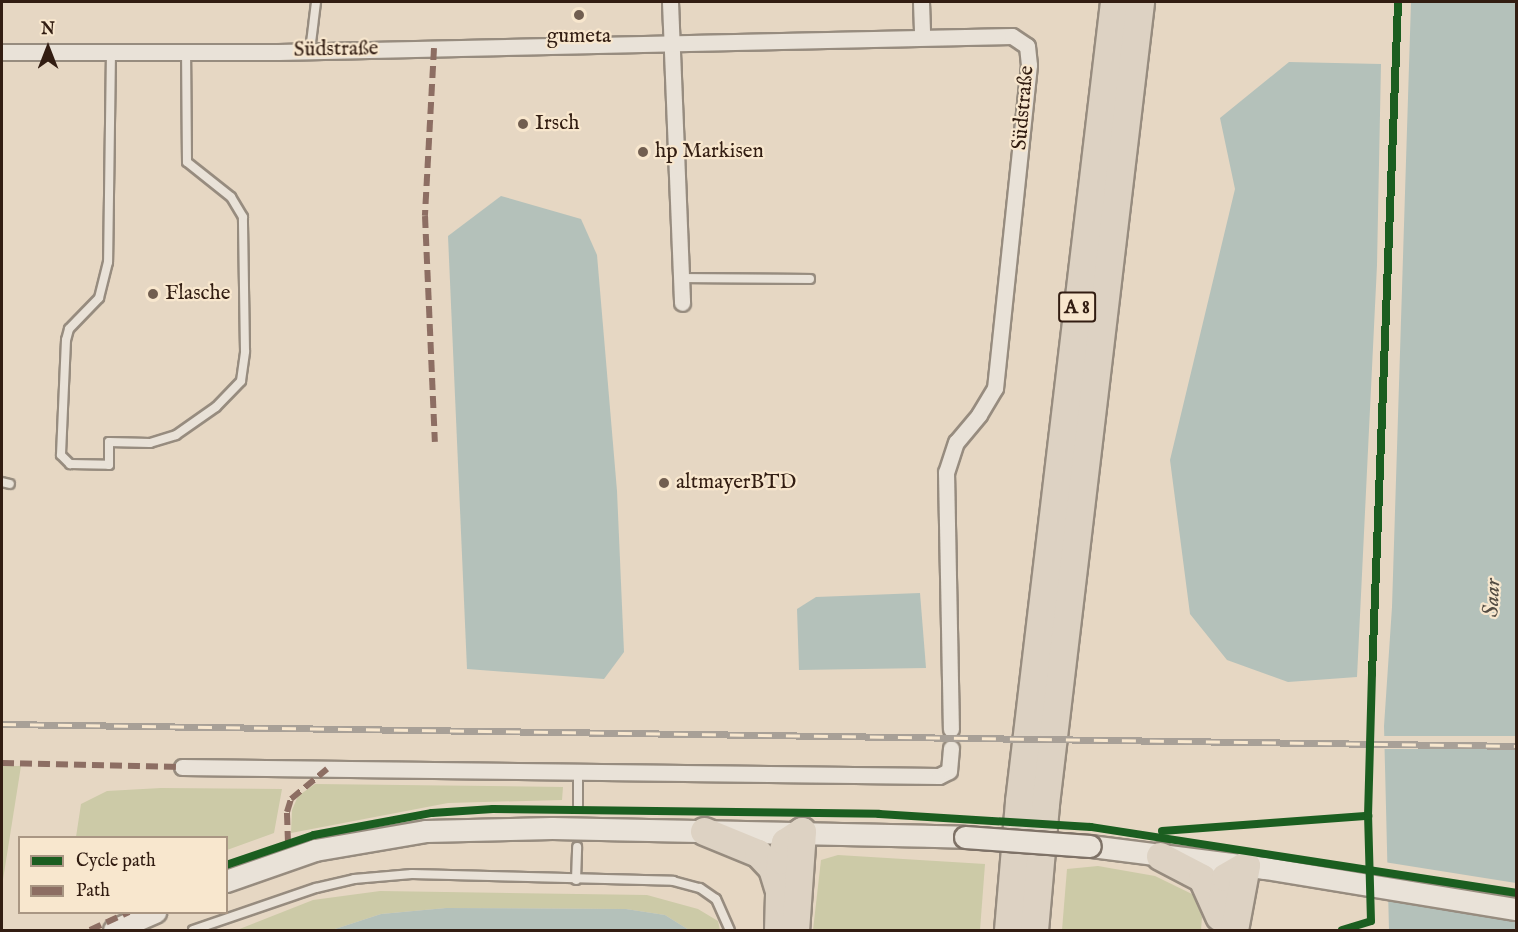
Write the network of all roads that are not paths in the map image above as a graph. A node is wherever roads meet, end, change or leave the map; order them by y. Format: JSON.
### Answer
{"nodes":[{"id":1,"x":316,"y":2,"type":"edge"},
{"id":2,"x":670,"y":2,"type":"edge"},
{"id":3,"x":921,"y":2,"type":"edge"},
{"id":4,"x":1114,"y":2,"type":"edge"},
{"id":5,"x":1140,"y":2,"type":"edge"},
{"id":6,"x":922,"y":36,"type":"junction"},
{"id":7,"x":671,"y":42,"type":"junction"},
{"id":8,"x":309,"y":51,"type":"junction"},
{"id":9,"x":2,"y":52,"type":"edge"},
{"id":10,"x":111,"y":52,"type":"junction"},
{"id":11,"x":186,"y":52,"type":"junction"},
{"id":12,"x":681,"y":278,"type":"junction"},
{"id":13,"x":810,"y":279,"type":"dead end"},
{"id":14,"x":682,"y":303,"type":"dead end"},
{"id":15,"x":951,"y":729,"type":"dead end"},
{"id":16,"x":951,"y":748,"type":"dead end"},
{"id":17,"x":182,"y":768,"type":"dead end"},
{"id":18,"x":578,"y":774,"type":"junction"},
{"id":19,"x":578,"y":805,"type":"dead end"},
{"id":20,"x":704,"y":831,"type":"junction"},
{"id":21,"x":802,"y":831,"type":"junction"},
{"id":22,"x":577,"y":847,"type":"dead end"},
{"id":23,"x":1160,"y":856,"type":"junction"},
{"id":24,"x":1246,"y":865,"type":"junction"},
{"id":25,"x":228,"y":880,"type":"edge"},
{"id":26,"x":576,"y":880,"type":"junction"},
{"id":27,"x":779,"y":892,"type":"junction"},
{"id":28,"x":1516,"y":909,"type":"edge"},
{"id":29,"x":150,"y":914,"type":"edge"},
{"id":30,"x":1224,"y":926,"type":"edge"},
{"id":31,"x":114,"y":930,"type":"edge"},
{"id":32,"x":193,"y":930,"type":"edge"},
{"id":33,"x":730,"y":930,"type":"edge"},
{"id":34,"x":778,"y":930,"type":"edge"},
{"id":35,"x":795,"y":930,"type":"edge"},
{"id":36,"x":1008,"y":930,"type":"edge"},
{"id":37,"x":1034,"y":930,"type":"edge"}],
"edges":[{"from":1,"to":8,"type":"lane"},
{"from":2,"to":7,"type":"street"},
{"from":3,"to":6,"type":"street"},
{"from":4,"to":36,"type":"highway","number":"A 8"},
{"from":5,"to":37,"type":"highway","number":"A 8"},
{"from":6,"to":7,"type":"street","name":"Südstraße"},
{"from":6,"to":15,"type":"street","name":"Südstraße"},
{"from":7,"to":8,"type":"street","name":"Südstraße"},
{"from":7,"to":12,"type":"street"},
{"from":8,"to":11,"type":"street","name":"Südstraße"},
{"from":9,"to":10,"type":"street","name":"Südstraße"},
{"from":10,"to":11,"type":"street","name":"Südstraße"},
{"from":10,"to":11,"type":"lane"},
{"from":12,"to":13,"type":"lane"},
{"from":12,"to":14,"type":"street"},
{"from":16,"to":18,"type":"street"},
{"from":17,"to":18,"type":"street"},
{"from":18,"to":19,"type":"lane"},
{"from":20,"to":21,"type":"main road"},
{"from":20,"to":25,"type":"main road"},
{"from":20,"to":27,"type":"highway"},
{"from":21,"to":23,"type":"main road","bridge":true},
{"from":21,"to":27,"type":"highway"},
{"from":21,"to":35,"type":"highway"},
{"from":22,"to":26,"type":"lane"},
{"from":23,"to":24,"type":"main road"},
{"from":23,"to":30,"type":"highway"},
{"from":24,"to":28,"type":"main road"},
{"from":24,"to":30,"type":"highway"},
{"from":26,"to":32,"type":"lane"},
{"from":26,"to":33,"type":"lane"},
{"from":27,"to":34,"type":"highway"},
{"from":29,"to":31,"type":"main road"}]}
